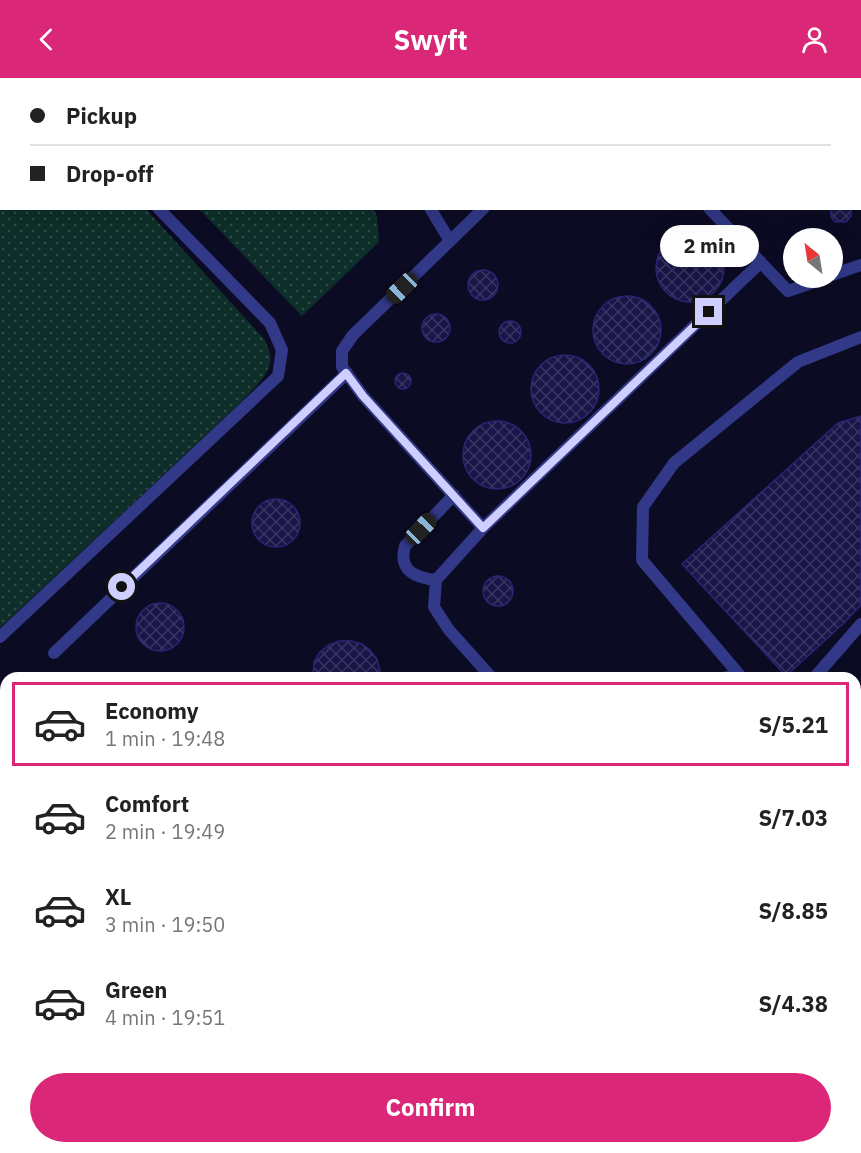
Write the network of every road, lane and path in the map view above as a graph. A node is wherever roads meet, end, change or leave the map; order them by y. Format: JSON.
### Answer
{"nodes":[{"id":1,"x":160,"y":210,"type":"edge"},
{"id":2,"x":431,"y":210,"type":"edge"},
{"id":3,"x":482,"y":210,"type":"edge"},
{"id":4,"x":712,"y":210,"type":"edge"},
{"id":5,"x":450,"y":241,"type":"junction"},
{"id":6,"x":760,"y":262,"type":"junction"},
{"id":7,"x":861,"y":265,"type":"edge"},
{"id":8,"x":843,"y":271,"type":"edge"},
{"id":9,"x":783,"y":286,"type":"edge"},
{"id":10,"x":861,"y":337,"type":"edge"},
{"id":11,"x":346,"y":373,"type":"junction"},
{"id":12,"x":454,"y":495,"type":"junction"},
{"id":13,"x":483,"y":528,"type":"junction"},
{"id":14,"x":436,"y":580,"type":"junction"},
{"id":15,"x":861,"y":624,"type":"edge"},
{"id":16,"x":0,"y":637,"type":"edge"},
{"id":17,"x":54,"y":653,"type":"dead end"},
{"id":18,"x":487,"y":672,"type":"edge"},
{"id":19,"x":738,"y":672,"type":"edge"},
{"id":20,"x":819,"y":672,"type":"edge"}],
"edges":[{"from":1,"to":16,"type":"street"},
{"from":2,"to":5,"type":"street"},
{"from":3,"to":5,"type":"street"},
{"from":4,"to":6,"type":"street"},
{"from":5,"to":11,"type":"street"},
{"from":6,"to":9,"type":"street"},
{"from":6,"to":13,"type":"street"},
{"from":7,"to":8,"type":"street"},
{"from":10,"to":19,"type":"street"},
{"from":11,"to":12,"type":"street"},
{"from":11,"to":17,"type":"street"},
{"from":12,"to":13,"type":"street"},
{"from":12,"to":14,"type":"street"},
{"from":13,"to":14,"type":"street"},
{"from":14,"to":18,"type":"street"},
{"from":15,"to":20,"type":"street"}]}
